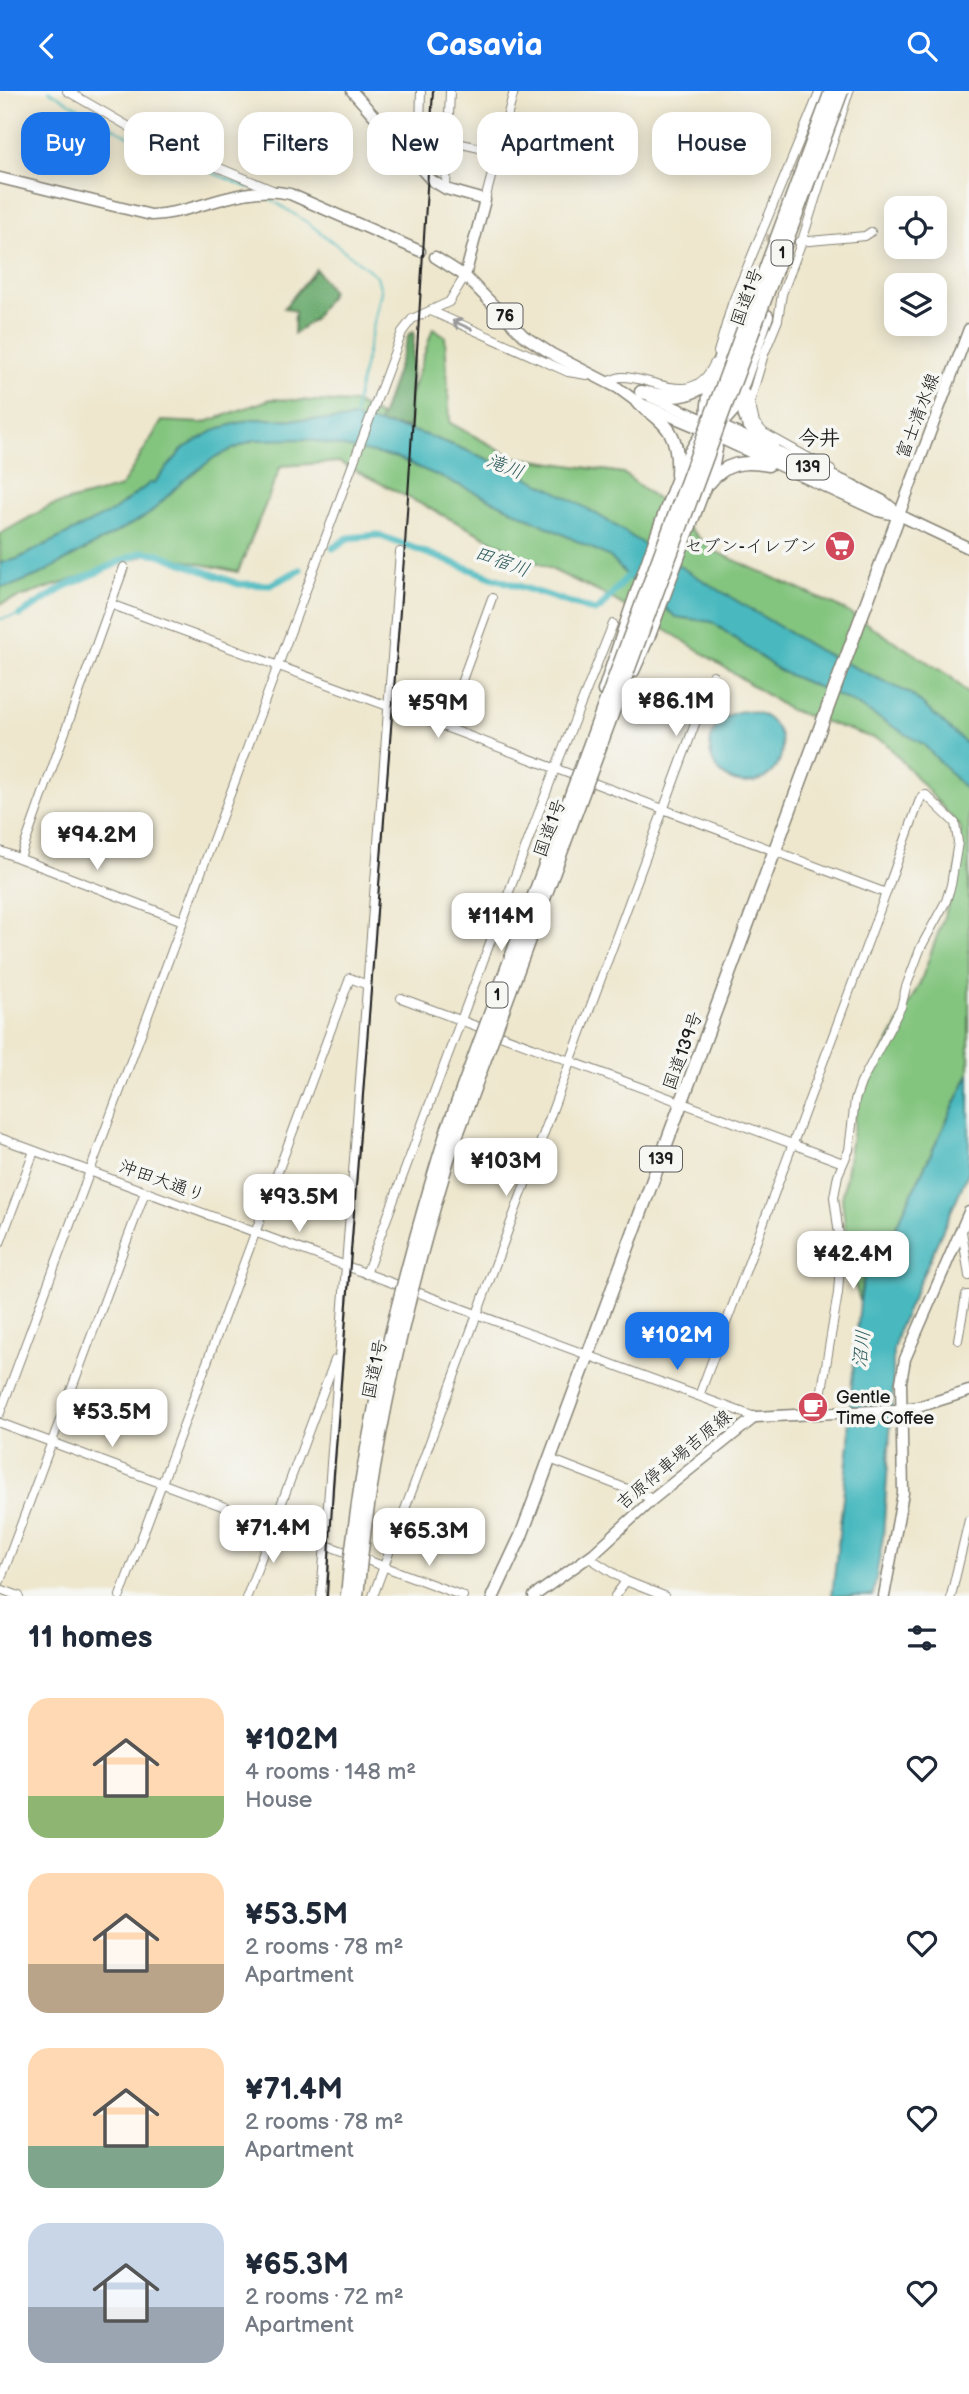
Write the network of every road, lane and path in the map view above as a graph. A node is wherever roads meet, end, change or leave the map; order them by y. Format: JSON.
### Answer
{"nodes":[{"id":1,"x":67,"y":91,"type":"edge"},
{"id":2,"x":352,"y":91,"type":"edge"},
{"id":3,"x":421,"y":91,"type":"edge"},
{"id":4,"x":450,"y":91,"type":"edge"},
{"id":5,"x":514,"y":91,"type":"edge"},
{"id":6,"x":820,"y":91,"type":"edge"},
{"id":7,"x":830,"y":91,"type":"edge"},
{"id":8,"x":843,"y":91,"type":"edge"},
{"id":9,"x":849,"y":91,"type":"edge"},
{"id":10,"x":371,"y":112,"type":"edge"},
{"id":11,"x":420,"y":112,"type":"edge"},
{"id":12,"x":449,"y":112,"type":"edge"},
{"id":13,"x":508,"y":112,"type":"edge"},
{"id":14,"x":427,"y":175,"type":"edge"},
{"id":15,"x":447,"y":175,"type":"edge"},
{"id":16,"x":492,"y":175,"type":"edge"},
{"id":17,"x":0,"y":178,"type":"edge"},
{"id":18,"x":446,"y":189,"type":"junction"},
{"id":19,"x":276,"y":191,"type":"junction"},
{"id":20,"x":485,"y":200,"type":"junction"},
{"id":21,"x":871,"y":232,"type":"dead end"},
{"id":22,"x":801,"y":241,"type":"junction"},
{"id":23,"x":420,"y":251,"type":"dead end"},
{"id":24,"x":435,"y":257,"type":"dead end"},
{"id":25,"x":465,"y":276,"type":"junction"},
{"id":26,"x":431,"y":311,"type":"junction"},
{"id":27,"x":969,"y":329,"type":"edge"},
{"id":28,"x":524,"y":335,"type":"junction"},
{"id":29,"x":513,"y":348,"type":"junction"},
{"id":30,"x":593,"y":375,"type":"junction"},
{"id":31,"x":715,"y":377,"type":"junction"},
{"id":32,"x":745,"y":380,"type":"junction"},
{"id":33,"x":606,"y":382,"type":"junction"},
{"id":34,"x":639,"y":397,"type":"junction"},
{"id":35,"x":712,"y":429,"type":"junction"},
{"id":36,"x":794,"y":467,"type":"junction"},
{"id":37,"x":677,"y":483,"type":"junction"},
{"id":38,"x":852,"y":487,"type":"junction"},
{"id":39,"x":703,"y":492,"type":"junction"},
{"id":40,"x":899,"y":515,"type":"junction"},
{"id":41,"x":969,"y":548,"type":"edge"},
{"id":42,"x":400,"y":552,"type":"dead end"},
{"id":43,"x":124,"y":567,"type":"dead end"},
{"id":44,"x":492,"y":598,"type":"dead end"},
{"id":45,"x":110,"y":604,"type":"junction"},
{"id":46,"x":613,"y":624,"type":"dead end"},
{"id":47,"x":276,"y":666,"type":"junction"},
{"id":48,"x":713,"y":675,"type":"dead end"},
{"id":49,"x":388,"y":706,"type":"junction"},
{"id":50,"x":445,"y":727,"type":"junction"},
{"id":51,"x":555,"y":769,"type":"junction"},
{"id":52,"x":584,"y":769,"type":"junction"},
{"id":53,"x":665,"y":810,"type":"junction"},
{"id":54,"x":0,"y":851,"type":"edge"},
{"id":55,"x":775,"y":852,"type":"junction"},
{"id":56,"x":20,"y":858,"type":"junction"},
{"id":57,"x":886,"y":893,"type":"junction"},
{"id":58,"x":183,"y":921,"type":"junction"},
{"id":59,"x":367,"y":985,"type":"junction"},
{"id":60,"x":401,"y":997,"type":"dead end"},
{"id":61,"x":461,"y":1020,"type":"junction"},
{"id":62,"x":572,"y":1062,"type":"junction"},
{"id":63,"x":683,"y":1103,"type":"junction"},
{"id":64,"x":0,"y":1138,"type":"edge"},
{"id":65,"x":792,"y":1145,"type":"junction"},
{"id":66,"x":34,"y":1151,"type":"junction"},
{"id":67,"x":843,"y":1163,"type":"junction"},
{"id":68,"x":90,"y":1171,"type":"junction"},
{"id":69,"x":145,"y":1192,"type":"junction"},
{"id":70,"x":969,"y":1212,"type":"edge"},
{"id":71,"x":962,"y":1229,"type":"junction"},
{"id":72,"x":256,"y":1233,"type":"junction"},
{"id":73,"x":0,"y":1243,"type":"edge"},
{"id":74,"x":345,"y":1266,"type":"junction"},
{"id":75,"x":366,"y":1274,"type":"junction"},
{"id":76,"x":969,"y":1276,"type":"edge"},
{"id":77,"x":969,"y":1295,"type":"edge"},
{"id":78,"x":478,"y":1315,"type":"junction"},
{"id":79,"x":958,"y":1340,"type":"dead end"},
{"id":80,"x":339,"y":1350,"type":"junction"},
{"id":81,"x":589,"y":1355,"type":"junction"},
{"id":82,"x":969,"y":1391,"type":"edge"},
{"id":83,"x":699,"y":1396,"type":"junction"},
{"id":84,"x":898,"y":1410,"type":"junction"},
{"id":85,"x":0,"y":1413,"type":"edge"},
{"id":86,"x":822,"y":1415,"type":"junction"},
{"id":87,"x":755,"y":1417,"type":"junction"},
{"id":88,"x":0,"y":1423,"type":"edge"},
{"id":89,"x":52,"y":1441,"type":"junction"},
{"id":90,"x":550,"y":1459,"type":"junction"},
{"id":91,"x":162,"y":1483,"type":"junction"},
{"id":92,"x":653,"y":1499,"type":"junction"},
{"id":93,"x":969,"y":1520,"type":"edge"},
{"id":94,"x":273,"y":1525,"type":"junction"},
{"id":95,"x":324,"y":1544,"type":"junction"},
{"id":96,"x":966,"y":1544,"type":"edge"},
{"id":97,"x":588,"y":1557,"type":"junction"},
{"id":98,"x":385,"y":1566,"type":"junction"},
{"id":99,"x":0,"y":1581,"type":"edge"},
{"id":100,"x":626,"y":1581,"type":"junction"},
{"id":101,"x":0,"y":1589,"type":"edge"},
{"id":102,"x":19,"y":1596,"type":"edge"},
{"id":103,"x":120,"y":1596,"type":"edge"},
{"id":104,"x":247,"y":1596,"type":"edge"},
{"id":105,"x":321,"y":1596,"type":"edge"},
{"id":106,"x":347,"y":1596,"type":"edge"},
{"id":107,"x":356,"y":1596,"type":"edge"},
{"id":108,"x":373,"y":1596,"type":"edge"},
{"id":109,"x":463,"y":1596,"type":"edge"},
{"id":110,"x":493,"y":1596,"type":"edge"},
{"id":111,"x":534,"y":1596,"type":"edge"},
{"id":112,"x":615,"y":1596,"type":"edge"},
{"id":113,"x":664,"y":1596,"type":"edge"},
{"id":114,"x":884,"y":1596,"type":"edge"},
{"id":115,"x":951,"y":1596,"type":"edge"}],
"edges":[{"from":1,"to":19,"type":"street"},
{"from":2,"to":10,"type":"main road"},
{"from":3,"to":11,"type":"street"},
{"from":4,"to":12,"type":"street"},
{"from":5,"to":13,"type":"street"},
{"from":6,"to":33,"type":"street"},
{"from":7,"to":31,"type":"highway","number":"1","bridge":true},
{"from":7,"to":52,"type":"highway","name":"国道1号","number":"1","bridge":true},
{"from":8,"to":32,"type":"highway","number":"1","bridge":true},
{"from":8,"to":52,"type":"highway","name":"国道1号","number":"1","bridge":true},
{"from":9,"to":22,"type":"street"},
{"from":14,"to":18,"type":"main road"},
{"from":15,"to":18,"type":"street"},
{"from":16,"to":20,"type":"street"},
{"from":17,"to":19,"type":"main road"},
{"from":18,"to":20,"type":"main road"},
{"from":19,"to":23,"type":"main road"},
{"from":20,"to":25,"type":"main road"},
{"from":21,"to":22,"type":"street"},
{"from":22,"to":38,"type":"street"},
{"from":24,"to":25,"type":"main road"},
{"from":25,"to":26,"type":"street"},
{"from":25,"to":28,"type":"main road","number":"76"},
{"from":29,"to":26,"type":"street","one_way":true},
{"from":26,"to":47,"type":"street"},
{"from":27,"to":40,"type":"main road","name":"富士清水線"},
{"from":28,"to":29,"type":"street"},
{"from":28,"to":30,"type":"main road","number":"76"},
{"from":29,"to":30,"type":"street"},
{"from":30,"to":33,"type":"main road","number":"76"},
{"from":31,"to":34,"type":"highway"},
{"from":31,"to":35,"type":"highway","number":"1"},
{"from":32,"to":35,"type":"highway","number":"1"},
{"from":32,"to":36,"type":"highway","number":"1"},
{"from":33,"to":34,"type":"main road","number":"76"},
{"from":34,"to":35,"type":"main road","number":"76"},
{"from":34,"to":37,"type":"highway","number":"1"},
{"from":35,"to":36,"type":"highway","number":"139"},
{"from":35,"to":37,"type":"highway","number":"1"},
{"from":35,"to":39,"type":"highway","number":"1"},
{"from":36,"to":38,"type":"highway","number":"139"},
{"from":36,"to":39,"type":"highway","number":"1"},
{"from":36,"to":40,"type":"highway","number":"139"},
{"from":37,"to":52,"type":"highway","number":"1","bridge":true},
{"from":38,"to":40,"type":"highway","number":"139"},
{"from":39,"to":52,"type":"highway","number":"1","bridge":true},
{"from":40,"to":41,"type":"main road"},
{"from":40,"to":55,"type":"highway","name":"国道139号","number":"139"},
{"from":42,"to":49,"type":"street"},
{"from":43,"to":45,"type":"street"},
{"from":44,"to":50,"type":"street"},
{"from":45,"to":47,"type":"street"},
{"from":45,"to":56,"type":"street"},
{"from":46,"to":51,"type":"street"},
{"from":47,"to":49,"type":"street"},
{"from":47,"to":58,"type":"street"},
{"from":48,"to":53,"type":"street"},
{"from":49,"to":50,"type":"street"},
{"from":49,"to":59,"type":"street"},
{"from":50,"to":51,"type":"street"},
{"from":51,"to":53,"type":"street"},
{"from":51,"to":61,"type":"street"},
{"from":52,"to":106,"type":"highway","name":"国道1号","number":"1","bridge":true},
{"from":52,"to":107,"type":"highway","name":"国道1号","number":"1","bridge":true},
{"from":53,"to":55,"type":"street"},
{"from":53,"to":62,"type":"street"},
{"from":54,"to":56,"type":"street"},
{"from":55,"to":57,"type":"street"},
{"from":55,"to":63,"type":"highway","name":"国道139号","number":"139"},
{"from":56,"to":58,"type":"street"},
{"from":57,"to":65,"type":"street"},
{"from":57,"to":67,"type":"street"},
{"from":58,"to":68,"type":"street"},
{"from":59,"to":72,"type":"street"},
{"from":59,"to":74,"type":"street"},
{"from":60,"to":61,"type":"street"},
{"from":61,"to":62,"type":"street"},
{"from":61,"to":75,"type":"street"},
{"from":62,"to":63,"type":"street"},
{"from":62,"to":78,"type":"street"},
{"from":63,"to":65,"type":"street"},
{"from":63,"to":81,"type":"highway","name":"国道139号","number":"139"},
{"from":64,"to":66,"type":"street","name":"沖田大通り"},
{"from":65,"to":67,"type":"street"},
{"from":65,"to":83,"type":"street"},
{"from":66,"to":68,"type":"street","name":"沖田大通り"},
{"from":66,"to":73,"type":"street"},
{"from":67,"to":86,"type":"street"},
{"from":68,"to":69,"type":"street","name":"沖田大通り"},
{"from":68,"to":85,"type":"street"},
{"from":69,"to":72,"type":"street","name":"沖田大通り"},
{"from":69,"to":89,"type":"street"},
{"from":70,"to":71,"type":"main road"},
{"from":71,"to":76,"type":"street"},
{"from":71,"to":84,"type":"main road"},
{"from":72,"to":74,"type":"street","name":"沖田大通り"},
{"from":72,"to":91,"type":"street"},
{"from":74,"to":75,"type":"street","name":"沖田大通り"},
{"from":74,"to":80,"type":"street"},
{"from":75,"to":78,"type":"street","name":"沖田大通り"},
{"from":77,"to":79,"type":"street"},
{"from":78,"to":81,"type":"street","name":"沖田大通り"},
{"from":78,"to":98,"type":"street"},
{"from":80,"to":94,"type":"street"},
{"from":80,"to":95,"type":"street"},
{"from":81,"to":83,"type":"street","name":"沖田大通り"},
{"from":81,"to":90,"type":"highway","name":"国道139号","number":"139"},
{"from":82,"to":84,"type":"main road","name":"吉原停車場吉原線"},
{"from":83,"to":87,"type":"street","name":"沖田大通り"},
{"from":84,"to":86,"type":"main road","name":"吉原停車場吉原線"},
{"from":84,"to":114,"type":"main road"},
{"from":86,"to":87,"type":"main road","name":"吉原停車場吉原線"},
{"from":87,"to":92,"type":"main road","name":"吉原停車場吉原線"},
{"from":88,"to":89,"type":"street"},
{"from":89,"to":91,"type":"street"},
{"from":89,"to":99,"type":"street"},
{"from":90,"to":92,"type":"street"},
{"from":90,"to":110,"type":"highway","name":"国道139号","number":"139"},
{"from":91,"to":94,"type":"street"},
{"from":91,"to":103,"type":"street"},
{"from":92,"to":97,"type":"main road","name":"吉原停車場吉原線"},
{"from":93,"to":96,"type":"street"},
{"from":94,"to":95,"type":"street"},
{"from":94,"to":104,"type":"street"},
{"from":95,"to":98,"type":"street"},
{"from":95,"to":105,"type":"street"},
{"from":96,"to":115,"type":"street"},
{"from":97,"to":100,"type":"street"},
{"from":97,"to":111,"type":"main road","name":"吉原停車場吉原線"},
{"from":98,"to":108,"type":"street"},
{"from":98,"to":109,"type":"street"},
{"from":100,"to":112,"type":"street"},
{"from":100,"to":113,"type":"street"},
{"from":101,"to":102,"type":"street"}]}
